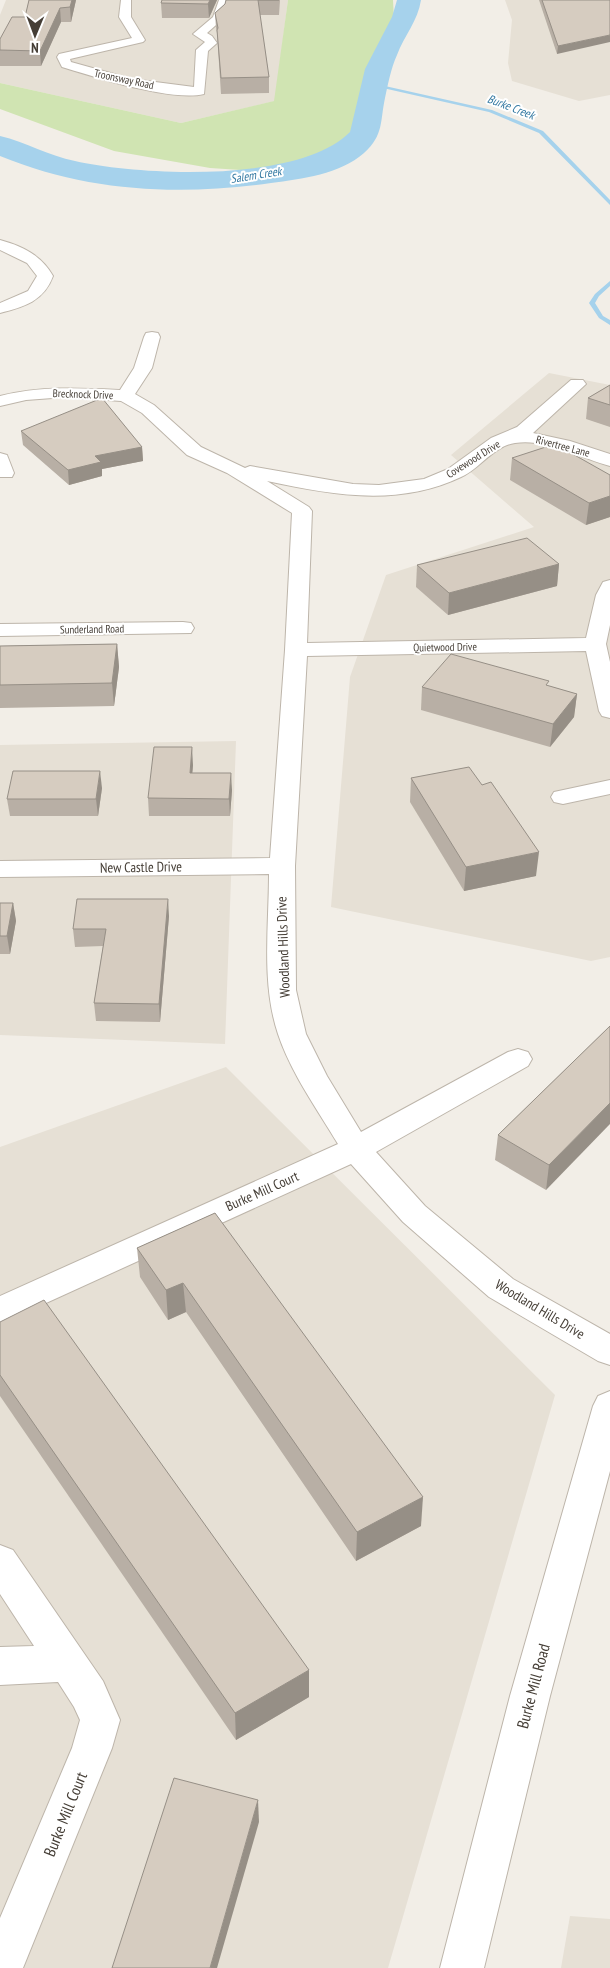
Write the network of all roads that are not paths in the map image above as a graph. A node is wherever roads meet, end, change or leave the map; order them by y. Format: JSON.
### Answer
{"nodes":[{"id":1,"x":126,"y":0,"type":"edge"},
{"id":2,"x":224,"y":0,"type":"edge"},
{"id":3,"x":0,"y":245,"type":"edge"},
{"id":4,"x":0,"y":308,"type":"edge"},
{"id":5,"x":152,"y":337,"type":"dead end"},
{"id":6,"x":576,"y":384,"type":"dead end"},
{"id":7,"x":125,"y":396,"type":"junction"},
{"id":8,"x":0,"y":401,"type":"edge"},
{"id":9,"x":516,"y":437,"type":"junction"},
{"id":10,"x":610,"y":460,"type":"edge"},
{"id":11,"x":234,"y":469,"type":"junction"},
{"id":12,"x":610,"y":586,"type":"edge"},
{"id":13,"x":183,"y":628,"type":"dead end"},
{"id":14,"x":0,"y":630,"type":"edge"},
{"id":15,"x":595,"y":644,"type":"junction"},
{"id":16,"x":296,"y":650,"type":"junction"},
{"id":17,"x":610,"y":711,"type":"edge"},
{"id":18,"x":610,"y":787,"type":"edge"},
{"id":19,"x":562,"y":797,"type":"dead end"},
{"id":20,"x":282,"y":866,"type":"junction"},
{"id":21,"x":0,"y":869,"type":"edge"},
{"id":22,"x":518,"y":1059,"type":"dead end"},
{"id":23,"x":356,"y":1150,"type":"junction"},
{"id":24,"x":0,"y":1311,"type":"edge"},
{"id":25,"x":610,"y":1351,"type":"edge"},
{"id":26,"x":610,"y":1406,"type":"edge"},
{"id":27,"x":0,"y":1562,"type":"edge"},
{"id":28,"x":68,"y":1663,"type":"junction"},
{"id":29,"x":0,"y":1666,"type":"edge"},
{"id":30,"x":1,"y":1968,"type":"edge"},
{"id":31,"x":462,"y":1968,"type":"edge"}],
"edges":[{"from":1,"to":2,"type":"street","name":"Troonsway Road"},
{"from":3,"to":4,"type":"street"},
{"from":5,"to":7,"type":"street"},
{"from":6,"to":9,"type":"street","name":"Covewood Drive"},
{"from":7,"to":8,"type":"street","name":"Brecknock Drive"},
{"from":7,"to":11,"type":"street","name":"Brecknock Drive"},
{"from":9,"to":10,"type":"street","name":"Rivertree Lane"},
{"from":9,"to":11,"type":"street","name":"Covewood Drive"},
{"from":11,"to":16,"type":"street","name":"Woodland Hills Drive"},
{"from":12,"to":15,"type":"street"},
{"from":13,"to":14,"type":"street","name":"Sunderland Road"},
{"from":15,"to":16,"type":"street","name":"Quietwood Drive"},
{"from":15,"to":17,"type":"street"},
{"from":16,"to":20,"type":"street","name":"Woodland Hills Drive"},
{"from":18,"to":19,"type":"street"},
{"from":20,"to":21,"type":"street","name":"New Castle Drive"},
{"from":20,"to":23,"type":"street","name":"Woodland Hills Drive"},
{"from":22,"to":23,"type":"street","name":"Burke Mill Court"},
{"from":23,"to":24,"type":"street","name":"Burke Mill Court"},
{"from":23,"to":25,"type":"street","name":"Woodland Hills Drive"},
{"from":26,"to":31,"type":"street","name":"Burke Mill Road"},
{"from":27,"to":28,"type":"street","name":"Burke Mill Court"},
{"from":28,"to":29,"type":"street"},
{"from":28,"to":30,"type":"street","name":"Burke Mill Court"}]}
